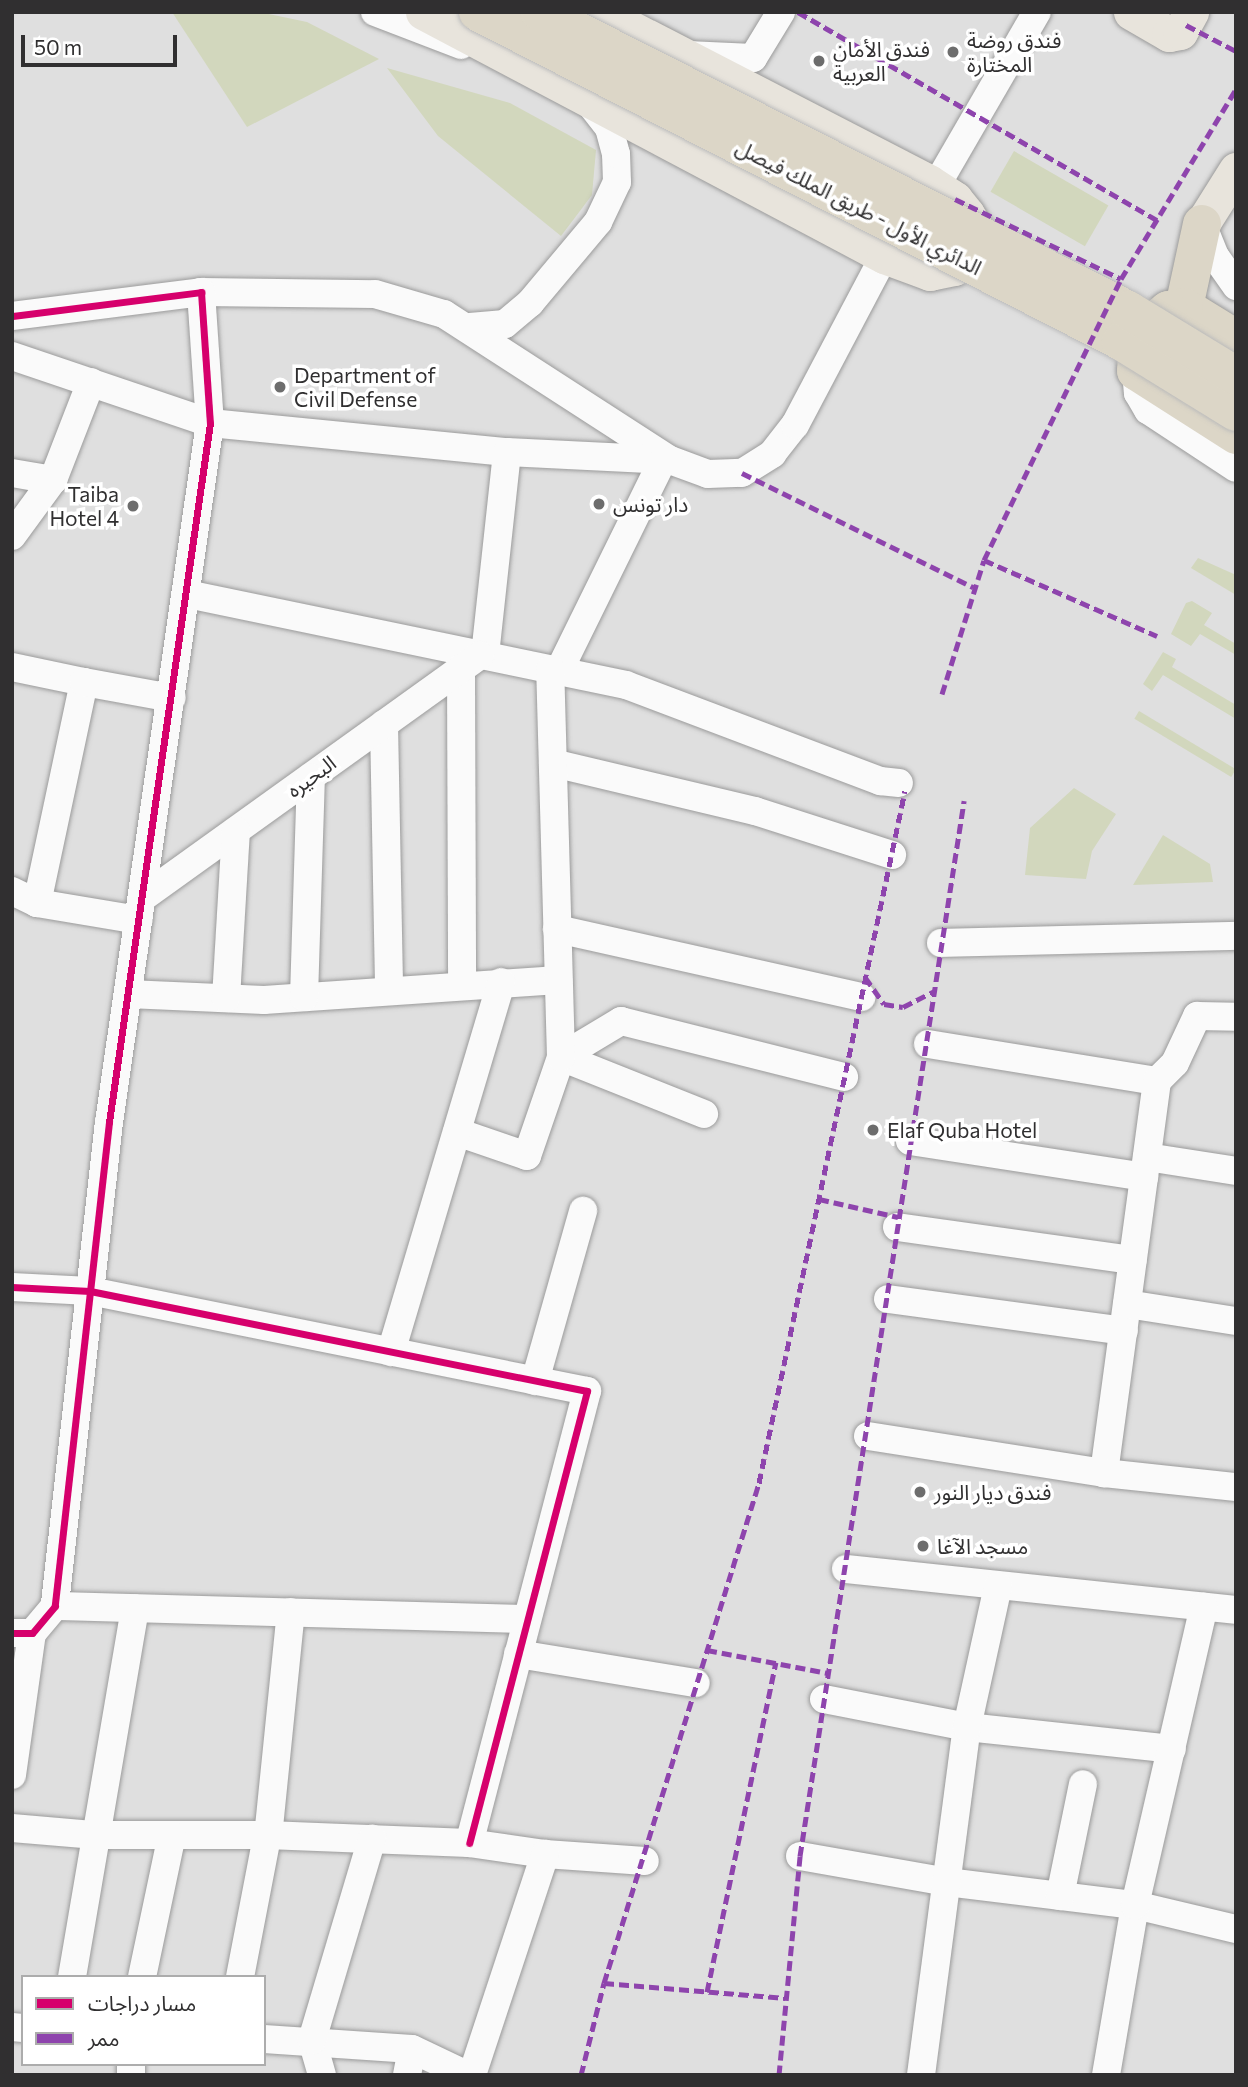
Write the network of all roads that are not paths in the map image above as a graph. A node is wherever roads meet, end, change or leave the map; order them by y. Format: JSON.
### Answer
{"nodes":[{"id":1,"x":375,"y":12,"type":"edge"},
{"id":2,"x":423,"y":12,"type":"edge"},
{"id":3,"x":478,"y":12,"type":"edge"},
{"id":4,"x":540,"y":12,"type":"edge"},
{"id":5,"x":599,"y":12,"type":"edge"},
{"id":6,"x":781,"y":12,"type":"edge"},
{"id":7,"x":1037,"y":12,"type":"edge"},
{"id":8,"x":1132,"y":12,"type":"edge"},
{"id":9,"x":1191,"y":12,"type":"edge"},
{"id":10,"x":679,"y":54,"type":"junction"},
{"id":11,"x":516,"y":64,"type":"junction"},
{"id":12,"x":590,"y":102,"type":"junction"},
{"id":13,"x":1236,"y":170,"type":"edge"},
{"id":14,"x":942,"y":176,"type":"junction"},
{"id":15,"x":1202,"y":225,"type":"junction"},
{"id":16,"x":884,"y":256,"type":"junction"},
{"id":17,"x":1236,"y":286,"type":"edge"},
{"id":18,"x":201,"y":292,"type":"junction"},
{"id":19,"x":1184,"y":307,"type":"junction"},
{"id":20,"x":12,"y":316,"type":"edge"},
{"id":21,"x":470,"y":327,"type":"junction"},
{"id":22,"x":1233,"y":337,"type":"edge"},
{"id":23,"x":12,"y":356,"type":"edge"},
{"id":24,"x":1136,"y":371,"type":"junction"},
{"id":25,"x":1236,"y":376,"type":"edge"},
{"id":26,"x":91,"y":382,"type":"junction"},
{"id":27,"x":1236,"y":412,"type":"edge"},
{"id":28,"x":210,"y":423,"type":"junction"},
{"id":29,"x":1236,"y":435,"type":"edge"},
{"id":30,"x":507,"y":452,"type":"junction"},
{"id":31,"x":667,"y":460,"type":"junction"},
{"id":32,"x":1236,"y":468,"type":"edge"},
{"id":33,"x":12,"y":472,"type":"edge"},
{"id":34,"x":53,"y":480,"type":"junction"},
{"id":35,"x":12,"y":536,"type":"edge"},
{"id":36,"x":187,"y":594,"type":"junction"},
{"id":37,"x":475,"y":660,"type":"junction"},
{"id":38,"x":12,"y":667,"type":"edge"},
{"id":39,"x":555,"y":670,"type":"junction"},
{"id":40,"x":84,"y":682,"type":"junction"},
{"id":41,"x":172,"y":698,"type":"junction"},
{"id":42,"x":384,"y":724,"type":"junction"},
{"id":43,"x":552,"y":762,"type":"junction"},
{"id":44,"x":311,"y":777,"type":"junction"},
{"id":45,"x":900,"y":783,"type":"dead end"},
{"id":46,"x":236,"y":831,"type":"junction"},
{"id":47,"x":892,"y":855,"type":"dead end"},
{"id":48,"x":25,"y":897,"type":"edge"},
{"id":49,"x":141,"y":909,"type":"junction"},
{"id":50,"x":557,"y":929,"type":"junction"},
{"id":51,"x":1236,"y":936,"type":"edge"},
{"id":52,"x":941,"y":943,"type":"dead end"},
{"id":53,"x":558,"y":980,"type":"junction"},
{"id":54,"x":501,"y":982,"type":"junction"},
{"id":55,"x":462,"y":983,"type":"junction"},
{"id":56,"x":389,"y":990,"type":"junction"},
{"id":57,"x":128,"y":994,"type":"junction"},
{"id":58,"x":304,"y":997,"type":"junction"},
{"id":59,"x":861,"y":997,"type":"dead end"},
{"id":60,"x":226,"y":998,"type":"junction"},
{"id":61,"x":1236,"y":1017,"type":"edge"},
{"id":62,"x":928,"y":1044,"type":"dead end"},
{"id":63,"x":561,"y":1057,"type":"junction"},
{"id":64,"x":844,"y":1077,"type":"dead end"},
{"id":65,"x":1157,"y":1081,"type":"junction"},
{"id":66,"x":704,"y":1114,"type":"dead end"},
{"id":67,"x":457,"y":1132,"type":"junction"},
{"id":68,"x":910,"y":1142,"type":"dead end"},
{"id":69,"x":1145,"y":1167,"type":"junction"},
{"id":70,"x":1236,"y":1171,"type":"edge"},
{"id":71,"x":583,"y":1211,"type":"dead end"},
{"id":72,"x":897,"y":1227,"type":"dead end"},
{"id":73,"x":1133,"y":1260,"type":"junction"},
{"id":74,"x":12,"y":1287,"type":"edge"},
{"id":75,"x":90,"y":1291,"type":"junction"},
{"id":76,"x":888,"y":1299,"type":"dead end"},
{"id":77,"x":1125,"y":1318,"type":"junction"},
{"id":78,"x":1236,"y":1321,"type":"edge"},
{"id":79,"x":391,"y":1352,"type":"junction"},
{"id":80,"x":535,"y":1381,"type":"junction"},
{"id":81,"x":868,"y":1436,"type":"dead end"},
{"id":82,"x":1104,"y":1473,"type":"junction"},
{"id":83,"x":1236,"y":1487,"type":"edge"},
{"id":84,"x":846,"y":1569,"type":"dead end"},
{"id":85,"x":998,"y":1586,"type":"junction"},
{"id":86,"x":55,"y":1606,"type":"junction"},
{"id":87,"x":1204,"y":1607,"type":"junction"},
{"id":88,"x":135,"y":1608,"type":"junction"},
{"id":89,"x":1236,"y":1610,"type":"edge"},
{"id":90,"x":290,"y":1612,"type":"junction"},
{"id":91,"x":527,"y":1619,"type":"junction"},
{"id":92,"x":22,"y":1633,"type":"edge"},
{"id":93,"x":518,"y":1654,"type":"junction"},
{"id":94,"x":696,"y":1683,"type":"dead end"},
{"id":95,"x":824,"y":1699,"type":"dead end"},
{"id":96,"x":967,"y":1727,"type":"junction"},
{"id":97,"x":1172,"y":1749,"type":"junction"},
{"id":98,"x":12,"y":1775,"type":"edge"},
{"id":99,"x":1083,"y":1784,"type":"dead end"},
{"id":100,"x":12,"y":1828,"type":"edge"},
{"id":101,"x":93,"y":1835,"type":"junction"},
{"id":102,"x":172,"y":1835,"type":"junction"},
{"id":103,"x":267,"y":1835,"type":"junction"},
{"id":104,"x":372,"y":1839,"type":"junction"},
{"id":105,"x":469,"y":1843,"type":"junction"},
{"id":106,"x":545,"y":1854,"type":"junction"},
{"id":107,"x":800,"y":1856,"type":"dead end"},
{"id":108,"x":645,"y":1861,"type":"dead end"},
{"id":109,"x":947,"y":1882,"type":"junction"},
{"id":110,"x":1060,"y":1896,"type":"junction"},
{"id":111,"x":1135,"y":1905,"type":"junction"},
{"id":112,"x":1236,"y":1929,"type":"edge"},
{"id":113,"x":72,"y":1975,"type":"edge"},
{"id":114,"x":142,"y":1975,"type":"edge"},
{"id":115,"x":240,"y":1975,"type":"edge"},
{"id":116,"x":266,"y":2039,"type":"edge"},
{"id":117,"x":312,"y":2040,"type":"junction"},
{"id":118,"x":410,"y":2062,"type":"edge"},
{"id":119,"x":322,"y":2075,"type":"edge"},
{"id":120,"x":467,"y":2075,"type":"edge"},
{"id":121,"x":472,"y":2075,"type":"edge"},
{"id":122,"x":921,"y":2075,"type":"edge"},
{"id":123,"x":1106,"y":2075,"type":"edge"}],
"edges":[{"from":1,"to":11,"type":"street"},
{"from":2,"to":11,"type":"main road"},
{"from":3,"to":27,"type":"highway","name":"الدائري الأول - طريق الملك فيصل","bridge":true},
{"from":4,"to":25,"type":"highway","name":"الدائري الأول - طريق الملك فيصل","bridge":true},
{"from":5,"to":10,"type":"main road"},
{"from":6,"to":10,"type":"street"},
{"from":7,"to":14,"type":"street"},
{"from":8,"to":9,"type":"main road"},
{"from":10,"to":14,"type":"main road"},
{"from":11,"to":12,"type":"main road"},
{"from":12,"to":16,"type":"main road"},
{"from":12,"to":21,"type":"street"},
{"from":13,"to":15,"type":"main road"},
{"from":14,"to":16,"type":"main road"},
{"from":15,"to":17,"type":"street"},
{"from":15,"to":19,"type":"highway"},
{"from":16,"to":31,"type":"street"},
{"from":18,"to":20,"type":"street"},
{"from":18,"to":21,"type":"street"},
{"from":18,"to":28,"type":"street"},
{"from":19,"to":22,"type":"highway"},
{"from":19,"to":24,"type":"highway"},
{"from":21,"to":31,"type":"street"},
{"from":23,"to":26,"type":"street"},
{"from":24,"to":29,"type":"highway"},
{"from":24,"to":32,"type":"street"},
{"from":26,"to":28,"type":"street"},
{"from":26,"to":34,"type":"street"},
{"from":28,"to":30,"type":"street"},
{"from":28,"to":36,"type":"street"},
{"from":30,"to":31,"type":"street"},
{"from":30,"to":37,"type":"street"},
{"from":31,"to":39,"type":"street"},
{"from":33,"to":34,"type":"street"},
{"from":34,"to":35,"type":"street"},
{"from":36,"to":37,"type":"street"},
{"from":36,"to":41,"type":"street"},
{"from":37,"to":39,"type":"street"},
{"from":37,"to":42,"type":"street","name":"البحيره"},
{"from":37,"to":55,"type":"street"},
{"from":38,"to":40,"type":"street"},
{"from":39,"to":43,"type":"street"},
{"from":39,"to":45,"type":"street"},
{"from":40,"to":41,"type":"street"},
{"from":40,"to":48,"type":"street"},
{"from":41,"to":49,"type":"street"},
{"from":42,"to":44,"type":"street","name":"البحيره"},
{"from":42,"to":56,"type":"street"},
{"from":43,"to":47,"type":"street"},
{"from":43,"to":50,"type":"street"},
{"from":44,"to":46,"type":"street","name":"البحيره"},
{"from":44,"to":58,"type":"street"},
{"from":46,"to":49,"type":"street","name":"البحيره"},
{"from":46,"to":60,"type":"street"},
{"from":48,"to":49,"type":"street"},
{"from":49,"to":57,"type":"street"},
{"from":50,"to":53,"type":"street"},
{"from":50,"to":59,"type":"street"},
{"from":51,"to":52,"type":"street"},
{"from":53,"to":54,"type":"street"},
{"from":53,"to":63,"type":"street"},
{"from":54,"to":55,"type":"street"},
{"from":54,"to":67,"type":"street"},
{"from":55,"to":56,"type":"street"},
{"from":56,"to":58,"type":"street"},
{"from":57,"to":60,"type":"street"},
{"from":57,"to":75,"type":"street"},
{"from":58,"to":60,"type":"street"},
{"from":61,"to":65,"type":"street"},
{"from":62,"to":65,"type":"street"},
{"from":63,"to":64,"type":"street"},
{"from":63,"to":66,"type":"street"},
{"from":63,"to":67,"type":"street"},
{"from":65,"to":69,"type":"street"},
{"from":67,"to":79,"type":"street"},
{"from":68,"to":69,"type":"street"},
{"from":69,"to":70,"type":"street"},
{"from":69,"to":73,"type":"street"},
{"from":71,"to":80,"type":"street"},
{"from":72,"to":73,"type":"street"},
{"from":73,"to":77,"type":"street"},
{"from":74,"to":75,"type":"street"},
{"from":75,"to":79,"type":"street"},
{"from":75,"to":86,"type":"street"},
{"from":76,"to":77,"type":"street"},
{"from":77,"to":78,"type":"street"},
{"from":77,"to":82,"type":"street"},
{"from":79,"to":80,"type":"street"},
{"from":80,"to":91,"type":"street"},
{"from":81,"to":82,"type":"street"},
{"from":82,"to":83,"type":"street"},
{"from":84,"to":85,"type":"street"},
{"from":85,"to":87,"type":"street"},
{"from":85,"to":96,"type":"street"},
{"from":86,"to":88,"type":"street"},
{"from":86,"to":92,"type":"street"},
{"from":87,"to":89,"type":"street"},
{"from":87,"to":97,"type":"street"},
{"from":88,"to":90,"type":"street"},
{"from":88,"to":101,"type":"street"},
{"from":90,"to":91,"type":"street"},
{"from":90,"to":103,"type":"street"},
{"from":91,"to":93,"type":"street"},
{"from":92,"to":98,"type":"street"},
{"from":93,"to":94,"type":"street"},
{"from":93,"to":105,"type":"street"},
{"from":95,"to":96,"type":"street"},
{"from":96,"to":97,"type":"street"},
{"from":96,"to":109,"type":"street"},
{"from":97,"to":111,"type":"street"},
{"from":99,"to":110,"type":"street"},
{"from":100,"to":101,"type":"street"},
{"from":101,"to":102,"type":"street"},
{"from":101,"to":113,"type":"street"},
{"from":102,"to":103,"type":"street"},
{"from":102,"to":114,"type":"street"},
{"from":103,"to":104,"type":"street"},
{"from":103,"to":115,"type":"street"},
{"from":104,"to":105,"type":"street"},
{"from":104,"to":117,"type":"street"},
{"from":105,"to":106,"type":"street"},
{"from":106,"to":108,"type":"street"},
{"from":106,"to":121,"type":"street"},
{"from":107,"to":109,"type":"street"},
{"from":109,"to":110,"type":"street"},
{"from":109,"to":122,"type":"street"},
{"from":110,"to":111,"type":"street"},
{"from":111,"to":112,"type":"street"},
{"from":111,"to":123,"type":"street"},
{"from":116,"to":117,"type":"street"},
{"from":117,"to":118,"type":"street"},
{"from":117,"to":119,"type":"street"},
{"from":118,"to":120,"type":"street"}]}
